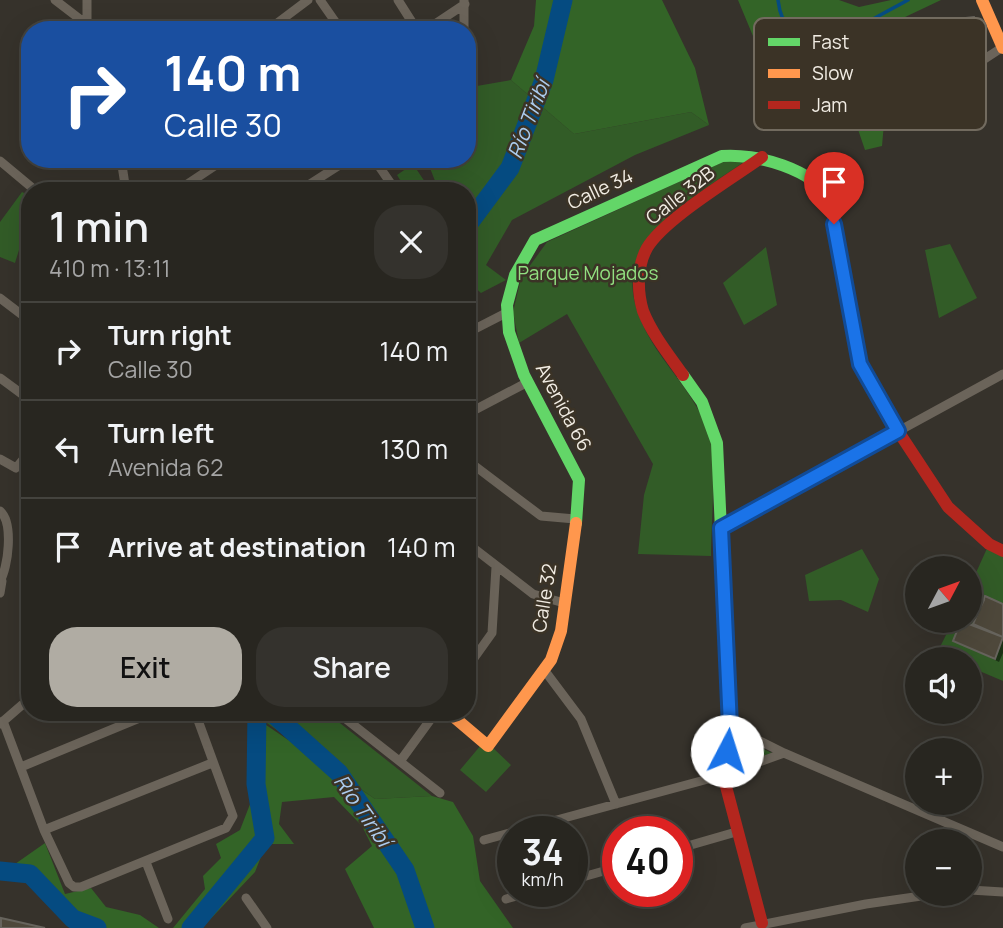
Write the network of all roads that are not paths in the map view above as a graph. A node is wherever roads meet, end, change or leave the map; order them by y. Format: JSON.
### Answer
{"nodes":[{"id":1,"x":55,"y":0,"type":"edge"},
{"id":2,"x":87,"y":0,"type":"edge"},
{"id":3,"x":309,"y":0,"type":"edge"},
{"id":4,"x":320,"y":0,"type":"edge"},
{"id":5,"x":398,"y":0,"type":"edge"},
{"id":6,"x":982,"y":0,"type":"edge"},
{"id":7,"x":465,"y":2,"type":"edge"},
{"id":8,"x":80,"y":21,"type":"edge"},
{"id":9,"x":86,"y":21,"type":"edge"},
{"id":10,"x":280,"y":21,"type":"edge"},
{"id":11,"x":335,"y":21,"type":"edge"},
{"id":12,"x":411,"y":21,"type":"edge"},
{"id":13,"x":439,"y":21,"type":"edge"},
{"id":14,"x":464,"y":21,"type":"edge"},
{"id":15,"x":1003,"y":48,"type":"edge"},
{"id":16,"x":986,"y":59,"type":"edge"},
{"id":17,"x":762,"y":157,"type":"junction"},
{"id":18,"x":0,"y":161,"type":"edge"},
{"id":19,"x":212,"y":168,"type":"edge"},
{"id":20,"x":335,"y":168,"type":"edge"},
{"id":21,"x":197,"y":178,"type":"junction"},
{"id":22,"x":25,"y":182,"type":"edge"},
{"id":23,"x":191,"y":182,"type":"edge"},
{"id":24,"x":198,"y":182,"type":"edge"},
{"id":25,"x":313,"y":182,"type":"edge"},
{"id":26,"x":0,"y":298,"type":"edge"},
{"id":27,"x":506,"y":313,"type":"junction"},
{"id":28,"x":21,"y":314,"type":"edge"},
{"id":29,"x":476,"y":328,"type":"edge"},
{"id":30,"x":1003,"y":374,"type":"edge"},
{"id":31,"x":0,"y":378,"type":"edge"},
{"id":32,"x":528,"y":382,"type":"junction"},
{"id":33,"x":21,"y":393,"type":"edge"},
{"id":34,"x":476,"y":409,"type":"edge"},
{"id":35,"x":898,"y":431,"type":"junction"},
{"id":36,"x":0,"y":459,"type":"edge"},
{"id":37,"x":21,"y":462,"type":"edge"},
{"id":38,"x":476,"y":467,"type":"edge"},
{"id":39,"x":0,"y":511,"type":"edge"},
{"id":40,"x":575,"y":519,"type":"junction"},
{"id":41,"x":721,"y":528,"type":"junction"},
{"id":42,"x":4,"y":545,"type":"edge"},
{"id":43,"x":476,"y":550,"type":"edge"},
{"id":44,"x":1003,"y":551,"type":"edge"},
{"id":45,"x":496,"y":567,"type":"junction"},
{"id":46,"x":1,"y":581,"type":"edge"},
{"id":47,"x":0,"y":593,"type":"edge"},
{"id":48,"x":564,"y":603,"type":"junction"},
{"id":49,"x":476,"y":655,"type":"edge"},
{"id":50,"x":545,"y":671,"type":"junction"},
{"id":51,"x":21,"y":706,"type":"edge"},
{"id":52,"x":132,"y":721,"type":"edge"},
{"id":53,"x":198,"y":721,"type":"edge"},
{"id":54,"x":355,"y":721,"type":"edge"},
{"id":55,"x":429,"y":721,"type":"edge"},
{"id":56,"x":459,"y":721,"type":"edge"},
{"id":57,"x":2,"y":722,"type":"edge"},
{"id":58,"x":730,"y":726,"type":"junction"},
{"id":59,"x":784,"y":753,"type":"junction"},
{"id":60,"x":401,"y":760,"type":"junction"},
{"id":61,"x":212,"y":763,"type":"junction"},
{"id":62,"x":21,"y":767,"type":"junction"},
{"id":63,"x":723,"y":775,"type":"junction"},
{"id":64,"x":440,"y":793,"type":"dead end"},
{"id":65,"x":616,"y":804,"type":"junction"},
{"id":66,"x":572,"y":816,"type":"edge"},
{"id":67,"x":44,"y":830,"type":"junction"},
{"id":68,"x":736,"y":832,"type":"junction"},
{"id":69,"x":497,"y":837,"type":"edge"},
{"id":70,"x":484,"y":840,"type":"dead end"},
{"id":71,"x":693,"y":844,"type":"edge"},
{"id":72,"x":1003,"y":847,"type":"edge"},
{"id":73,"x":146,"y":862,"type":"junction"},
{"id":74,"x":982,"y":891,"type":"edge"},
{"id":75,"x":1003,"y":892,"type":"edge"},
{"id":76,"x":246,"y":898,"type":"dead end"},
{"id":77,"x":905,"y":899,"type":"edge"},
{"id":78,"x":168,"y":919,"type":"dead end"},
{"id":79,"x":762,"y":923,"type":"junction"},
{"id":80,"x":267,"y":928,"type":"edge"},
{"id":81,"x":745,"y":928,"type":"edge"}],
"edges":[{"from":1,"to":8,"type":"street"},
{"from":2,"to":9,"type":"street"},
{"from":3,"to":10,"type":"street"},
{"from":4,"to":11,"type":"street"},
{"from":5,"to":12,"type":"street"},
{"from":6,"to":15,"type":"street"},
{"from":7,"to":13,"type":"street"},
{"from":7,"to":14,"type":"street"},
{"from":15,"to":16,"type":"street"},
{"from":17,"to":27,"type":"street","name":"Calle 34"},
{"from":17,"to":35,"type":"street","name":"Calle 34"},
{"from":17,"to":41,"type":"street","name":"Calle 32B"},
{"from":18,"to":22,"type":"street"},
{"from":19,"to":21,"type":"street"},
{"from":20,"to":25,"type":"street"},
{"from":21,"to":23,"type":"street"},
{"from":21,"to":24,"type":"street"},
{"from":26,"to":28,"type":"street"},
{"from":27,"to":29,"type":"street"},
{"from":27,"to":32,"type":"street","name":"Avenida 66"},
{"from":30,"to":35,"type":"street"},
{"from":31,"to":33,"type":"street"},
{"from":32,"to":34,"type":"street"},
{"from":32,"to":40,"type":"street","name":"Avenida 66"},
{"from":35,"to":41,"type":"street"},
{"from":35,"to":44,"type":"street","name":"Calle 34"},
{"from":36,"to":37,"type":"street"},
{"from":38,"to":40,"type":"street"},
{"from":39,"to":42,"type":"street"},
{"from":40,"to":48,"type":"street","name":"Calle 32"},
{"from":41,"to":58,"type":"street"},
{"from":42,"to":46,"type":"street"},
{"from":43,"to":45,"type":"street"},
{"from":45,"to":48,"type":"street"},
{"from":45,"to":49,"type":"street"},
{"from":46,"to":47,"type":"street"},
{"from":48,"to":50,"type":"street","name":"Calle 32"},
{"from":50,"to":56,"type":"street","name":"Calle 32"},
{"from":50,"to":65,"type":"street"},
{"from":51,"to":57,"type":"street"},
{"from":52,"to":62,"type":"street"},
{"from":53,"to":61,"type":"street"},
{"from":54,"to":60,"type":"street"},
{"from":55,"to":60,"type":"street"},
{"from":57,"to":62,"type":"street"},
{"from":58,"to":59,"type":"street"},
{"from":58,"to":63,"type":"street"},
{"from":59,"to":63,"type":"street"},
{"from":59,"to":72,"type":"street"},
{"from":60,"to":64,"type":"street"},
{"from":61,"to":67,"type":"street"},
{"from":61,"to":73,"type":"street"},
{"from":62,"to":67,"type":"street"},
{"from":63,"to":65,"type":"street"},
{"from":63,"to":68,"type":"street"},
{"from":65,"to":66,"type":"street"},
{"from":67,"to":73,"type":"street"},
{"from":68,"to":71,"type":"street"},
{"from":68,"to":79,"type":"street"},
{"from":69,"to":70,"type":"street"},
{"from":73,"to":78,"type":"street"},
{"from":74,"to":75,"type":"street"},
{"from":76,"to":80,"type":"street"},
{"from":77,"to":79,"type":"street"},
{"from":79,"to":81,"type":"street"}]}
